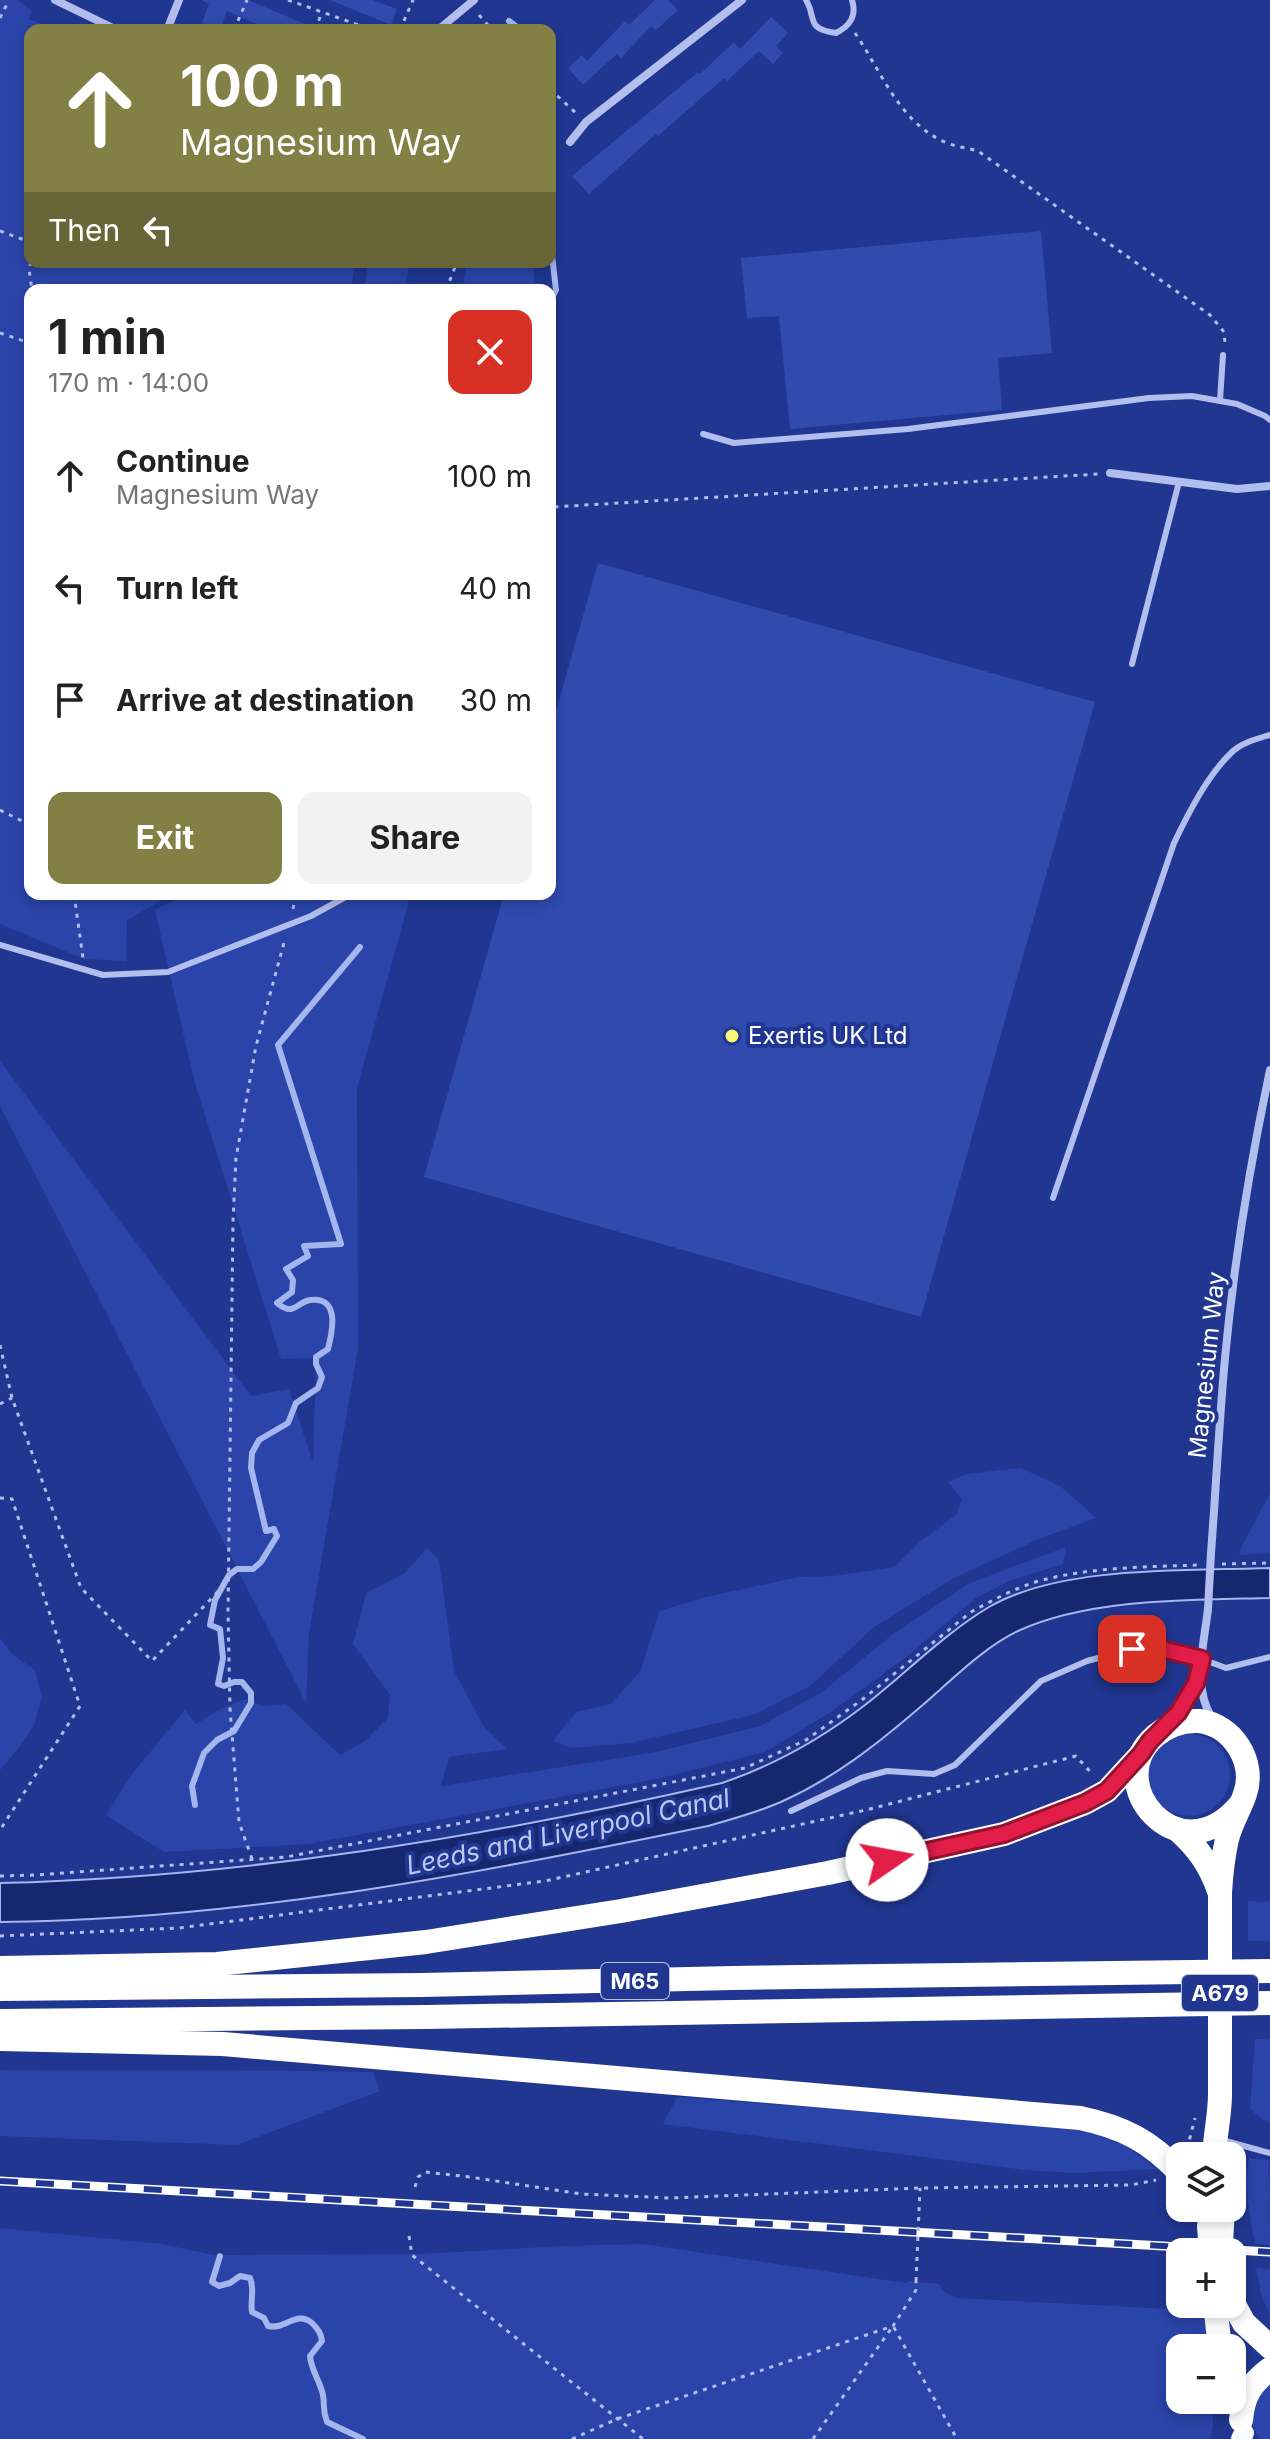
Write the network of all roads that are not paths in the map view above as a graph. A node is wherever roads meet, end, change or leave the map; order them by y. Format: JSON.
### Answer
{"nodes":[{"id":1,"x":55,"y":0,"type":"edge"},
{"id":2,"x":179,"y":0,"type":"edge"},
{"id":3,"x":460,"y":0,"type":"edge"},
{"id":4,"x":742,"y":0,"type":"edge"},
{"id":5,"x":806,"y":0,"type":"edge"},
{"id":6,"x":852,"y":0,"type":"edge"},
{"id":7,"x":472,"y":2,"type":"edge"},
{"id":8,"x":105,"y":24,"type":"edge"},
{"id":9,"x":169,"y":24,"type":"edge"},
{"id":10,"x":445,"y":24,"type":"edge"},
{"id":11,"x":570,"y":142,"type":"dead end"},
{"id":12,"x":1223,"y":355,"type":"road end"},
{"id":13,"x":1220,"y":400,"type":"junction"},
{"id":14,"x":1270,"y":420,"type":"edge"},
{"id":15,"x":703,"y":434,"type":"dead end"},
{"id":16,"x":1110,"y":473,"type":"road end"},
{"id":17,"x":1179,"y":482,"type":"junction"},
{"id":18,"x":1270,"y":486,"type":"edge"},
{"id":19,"x":1132,"y":664,"type":"dead end"},
{"id":20,"x":1270,"y":735,"type":"edge"},
{"id":21,"x":340,"y":900,"type":"edge"},
{"id":22,"x":0,"y":945,"type":"edge"},
{"id":23,"x":1270,"y":1070,"type":"edge"},
{"id":24,"x":1053,"y":1198,"type":"dead end"},
{"id":25,"x":1270,"y":1657,"type":"edge"},
{"id":26,"x":1202,"y":1662,"type":"junction"},
{"id":27,"x":1217,"y":1727,"type":"junction"},
{"id":28,"x":1161,"y":1730,"type":"junction"},
{"id":29,"x":1141,"y":1754,"type":"junction"},
{"id":30,"x":1240,"y":1805,"type":"junction"},
{"id":31,"x":791,"y":1811,"type":"dead end"},
{"id":32,"x":1178,"y":1830,"type":"junction"},
{"id":33,"x":1220,"y":1893,"type":"junction"},
{"id":34,"x":0,"y":1968,"type":"edge"},
{"id":35,"x":1270,"y":1971,"type":"edge"},
{"id":36,"x":0,"y":1989,"type":"edge"},
{"id":37,"x":1270,"y":2003,"type":"edge"},
{"id":38,"x":0,"y":2021,"type":"edge"},
{"id":39,"x":0,"y":2039,"type":"edge"},
{"id":40,"x":1216,"y":2131,"type":"edge"},
{"id":41,"x":1270,"y":2153,"type":"edge"},
{"id":42,"x":1166,"y":2167,"type":"edge"},
{"id":43,"x":1238,"y":2318,"type":"edge"},
{"id":44,"x":1270,"y":2347,"type":"edge"},
{"id":45,"x":1270,"y":2369,"type":"edge"},
{"id":46,"x":1243,"y":2433,"type":"edge"}],
"edges":[{"from":1,"to":8,"type":"street"},
{"from":2,"to":9,"type":"street"},
{"from":3,"to":7,"type":"street"},
{"from":4,"to":11,"type":"street"},
{"from":5,"to":6,"type":"lane"},
{"from":7,"to":10,"type":"street"},
{"from":12,"to":13,"type":"lane"},
{"from":13,"to":14,"type":"lane"},
{"from":13,"to":15,"type":"lane"},
{"from":16,"to":17,"type":"street"},
{"from":17,"to":18,"type":"street"},
{"from":17,"to":19,"type":"lane"},
{"from":20,"to":24,"type":"lane"},
{"from":21,"to":22,"type":"lane"},
{"from":23,"to":26,"type":"street","name":"Magnesium Way","bridge":true},
{"from":25,"to":26,"type":"lane"},
{"from":26,"to":27,"type":"street","name":"Magnesium Way"},
{"from":26,"to":28,"type":"street","name":"Magnesium Way"},
{"from":26,"to":31,"type":"lane"},
{"from":27,"to":28,"type":"highway"},
{"from":27,"to":30,"type":"highway","number":"A679"},
{"from":28,"to":29,"type":"highway"},
{"from":29,"to":32,"type":"highway","number":"A679"},
{"from":29,"to":34,"type":"highway"},
{"from":30,"to":32,"type":"highway"},
{"from":30,"to":33,"type":"highway","number":"A679"},
{"from":32,"to":33,"type":"highway","number":"A679"},
{"from":33,"to":40,"type":"highway","number":"A679","bridge":true},
{"from":35,"to":36,"type":"highway","number":"M65"},
{"from":37,"to":38,"type":"highway","number":"M65"},
{"from":39,"to":42,"type":"highway"},
{"from":40,"to":41,"type":"lane"},
{"from":43,"to":44,"type":"highway"},
{"from":45,"to":46,"type":"highway"}]}
